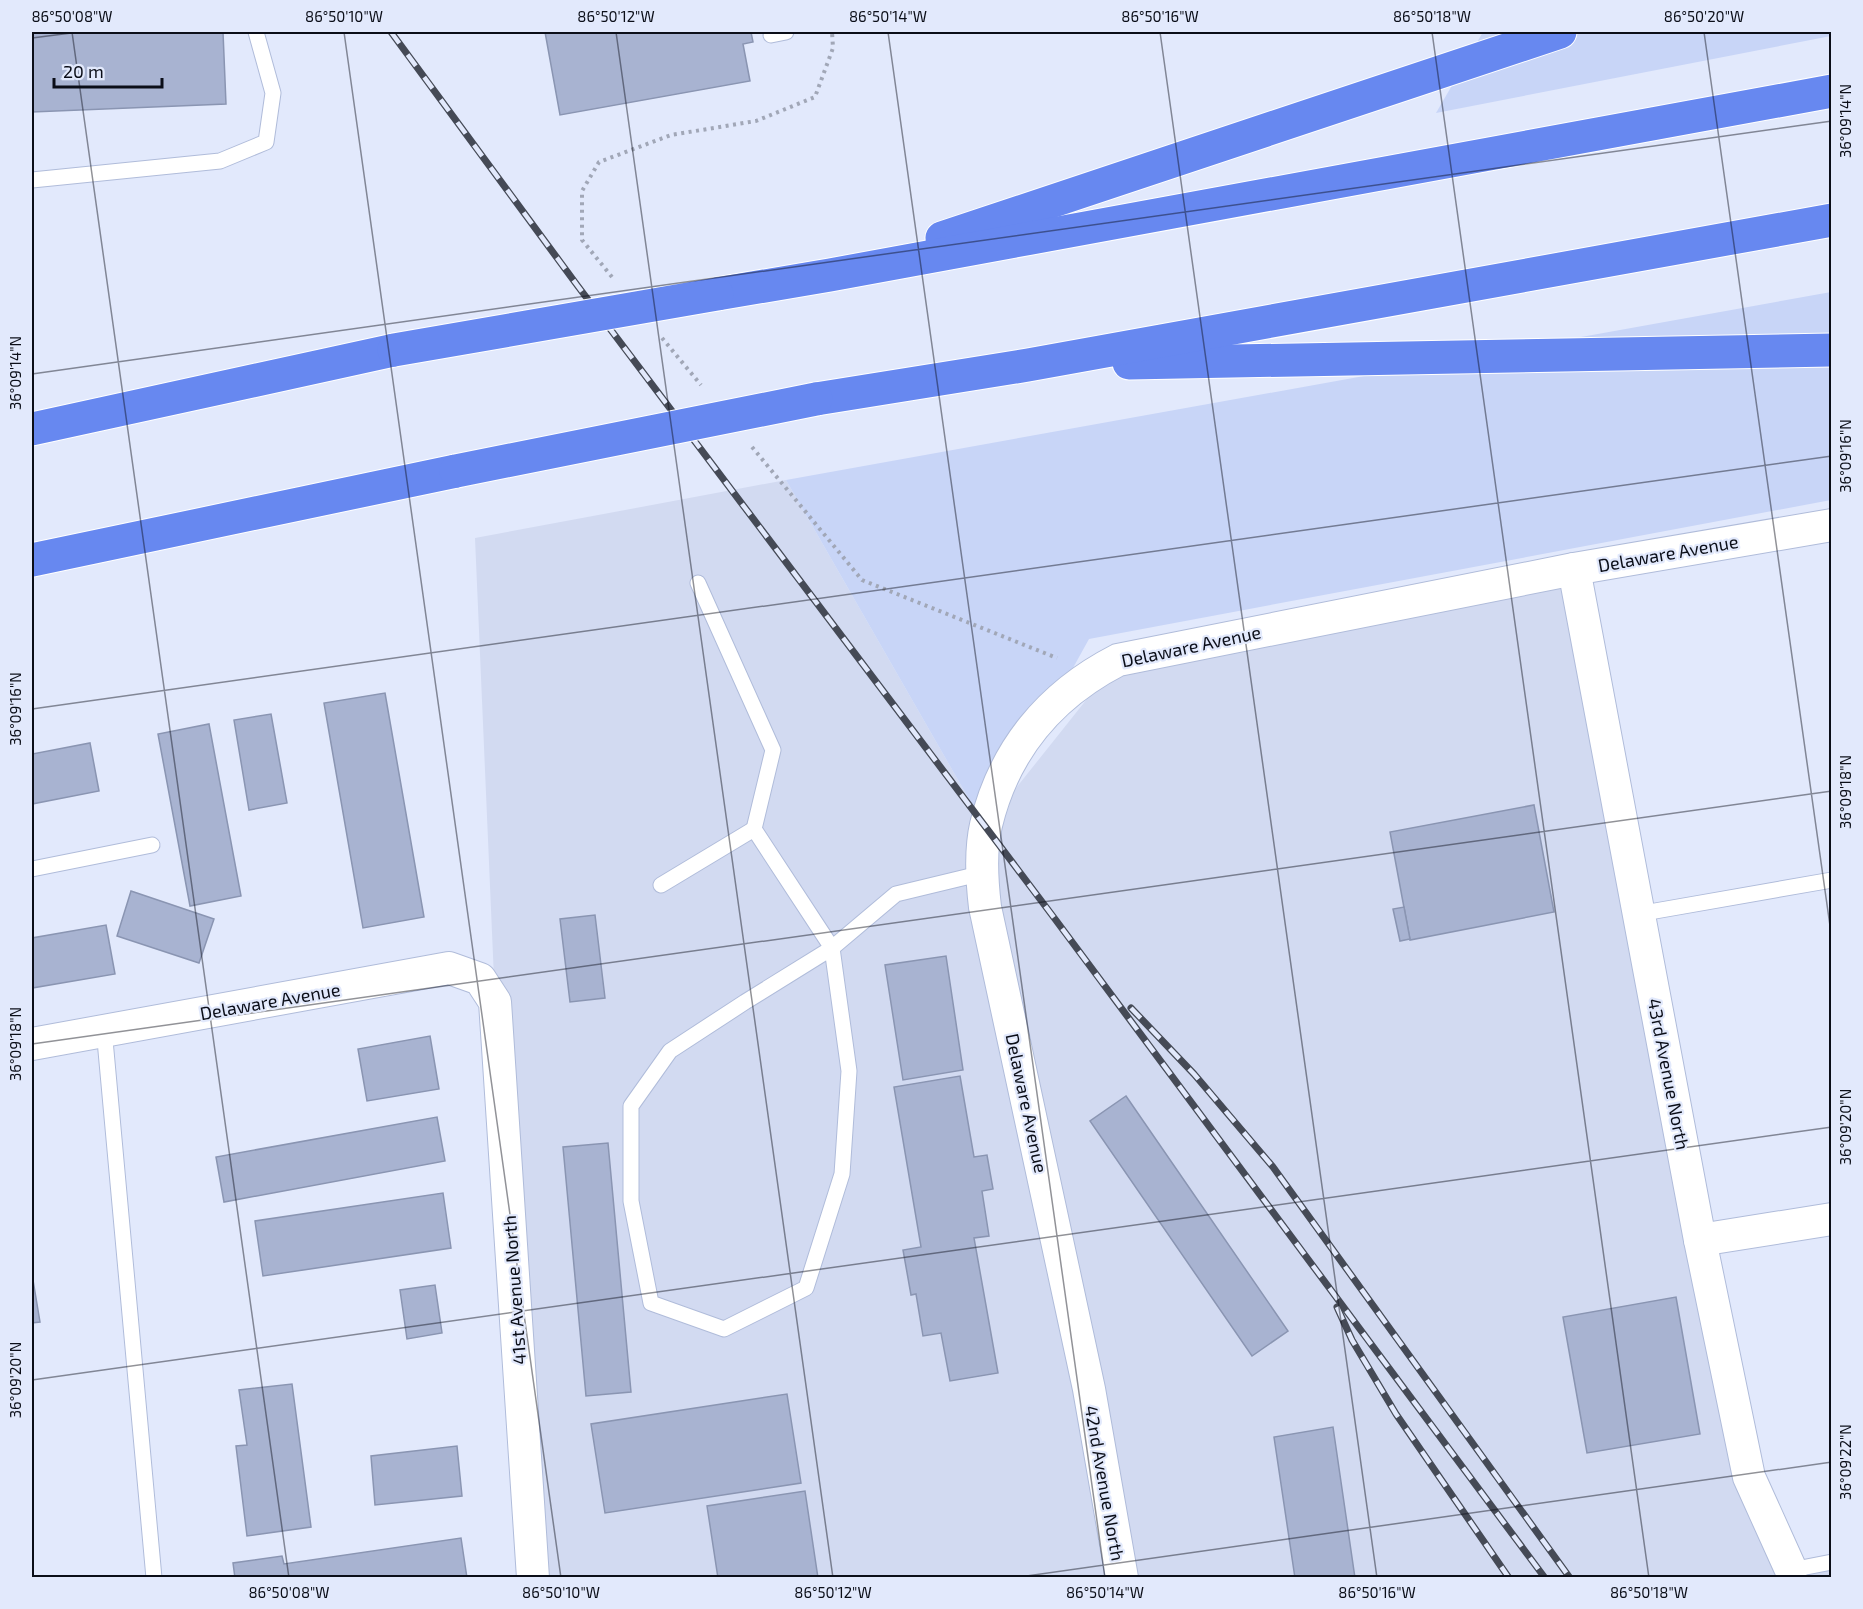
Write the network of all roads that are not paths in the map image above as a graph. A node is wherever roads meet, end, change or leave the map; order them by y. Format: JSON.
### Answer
{"nodes":[{"id":1,"x":256,"y":32,"type":"edge"},
{"id":2,"x":786,"y":32,"type":"edge"},
{"id":3,"x":1560,"y":32,"type":"edge"},
{"id":4,"x":771,"y":35,"type":"dead end"},
{"id":5,"x":1832,"y":91,"type":"edge"},
{"id":6,"x":32,"y":180,"type":"edge"},
{"id":7,"x":1832,"y":220,"type":"edge"},
{"id":8,"x":830,"y":275,"type":"junction"},
{"id":9,"x":1832,"y":350,"type":"edge"},
{"id":10,"x":1028,"y":365,"type":"junction"},
{"id":11,"x":32,"y":429,"type":"edge"},
{"id":12,"x":1832,"y":525,"type":"edge"},
{"id":13,"x":32,"y":560,"type":"edge"},
{"id":14,"x":1574,"y":569,"type":"junction"},
{"id":15,"x":698,"y":583,"type":"dead end"},
{"id":16,"x":754,"y":829,"type":"junction"},
{"id":17,"x":152,"y":844,"type":"dead end"},
{"id":18,"x":32,"y":869,"type":"edge"},
{"id":19,"x":983,"y":873,"type":"junction"},
{"id":20,"x":1832,"y":880,"type":"edge"},
{"id":21,"x":661,"y":885,"type":"dead end"},
{"id":22,"x":1638,"y":914,"type":"junction"},
{"id":23,"x":832,"y":948,"type":"junction"},
{"id":24,"x":495,"y":1002,"type":"joint"},
{"id":25,"x":104,"y":1029,"type":"junction"},
{"id":26,"x":32,"y":1044,"type":"edge"},
{"id":27,"x":1832,"y":1219,"type":"edge"},
{"id":28,"x":1700,"y":1240,"type":"junction"},
{"id":29,"x":1089,"y":1389,"type":"joint"},
{"id":30,"x":1832,"y":1562,"type":"edge"},
{"id":31,"x":1793,"y":1574,"type":"edge"},
{"id":32,"x":154,"y":1578,"type":"edge"},
{"id":33,"x":533,"y":1578,"type":"edge"},
{"id":34,"x":1122,"y":1578,"type":"edge"}],
"edges":[{"from":1,"to":6,"type":"lane"},
{"from":2,"to":4,"type":"lane"},
{"from":3,"to":8,"type":"highway"},
{"from":5,"to":8,"type":"highway"},
{"from":7,"to":10,"type":"highway"},
{"from":8,"to":11,"type":"highway","bridge":true},
{"from":9,"to":10,"type":"highway"},
{"from":10,"to":13,"type":"highway","bridge":true},
{"from":12,"to":14,"type":"street","name":"Delaware Avenue"},
{"from":14,"to":19,"type":"street","name":"Delaware Avenue"},
{"from":14,"to":22,"type":"street","name":"43rd Avenue North"},
{"from":15,"to":16,"type":"lane"},
{"from":16,"to":21,"type":"lane"},
{"from":16,"to":23,"type":"lane"},
{"from":17,"to":18,"type":"lane"},
{"from":19,"to":23,"type":"lane"},
{"from":19,"to":29,"type":"street","name":"Delaware Avenue"},
{"from":20,"to":22,"type":"lane"},
{"from":22,"to":28,"type":"street","name":"43rd Avenue North"},
{"from":23,"to":23,"type":"lane"},
{"from":24,"to":25,"type":"street","name":"Delaware Avenue"},
{"from":24,"to":33,"type":"street","name":"41st Avenue North"},
{"from":25,"to":26,"type":"street","name":"Delaware Avenue"},
{"from":25,"to":32,"type":"lane"},
{"from":27,"to":28,"type":"street"},
{"from":28,"to":31,"type":"street","name":"43rd Avenue North"},
{"from":29,"to":34,"type":"street","name":"42nd Avenue North"},
{"from":30,"to":31,"type":"lane"}]}
